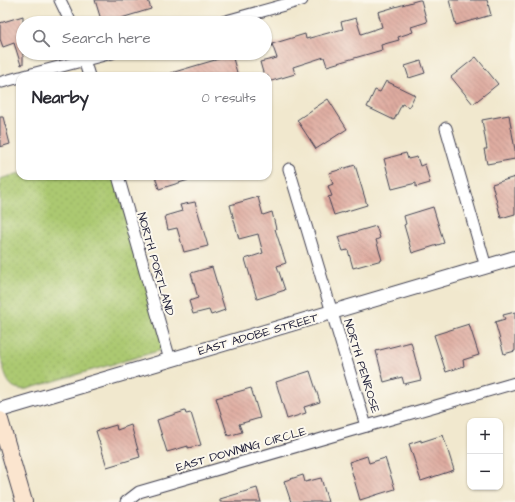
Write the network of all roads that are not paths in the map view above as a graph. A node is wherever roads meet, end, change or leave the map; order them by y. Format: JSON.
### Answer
{"nodes":[{"id":1,"x":60,"y":0,"type":"edge"},
{"id":2,"x":302,"y":0,"type":"edge"},
{"id":3,"x":68,"y":16,"type":"edge"},
{"id":4,"x":244,"y":16,"type":"edge"},
{"id":5,"x":74,"y":60,"type":"edge"},
{"id":6,"x":84,"y":60,"type":"edge"},
{"id":7,"x":36,"y":72,"type":"edge"},
{"id":8,"x":88,"y":72,"type":"edge"},
{"id":9,"x":16,"y":78,"type":"edge"},
{"id":10,"x":2,"y":82,"type":"dead end"},
{"id":11,"x":446,"y":128,"type":"dead end"},
{"id":12,"x":289,"y":169,"type":"dead end"},
{"id":13,"x":119,"y":180,"type":"edge"},
{"id":14,"x":515,"y":258,"type":"edge"},
{"id":15,"x":486,"y":267,"type":"junction"},
{"id":16,"x":332,"y":312,"type":"junction"},
{"id":17,"x":170,"y":360,"type":"junction"},
{"id":18,"x":515,"y":383,"type":"edge"},
{"id":19,"x":0,"y":410,"type":"edge"},
{"id":20,"x":0,"y":420,"type":"edge"},
{"id":21,"x":366,"y":426,"type":"junction"},
{"id":22,"x":24,"y":502,"type":"edge"},
{"id":23,"x":126,"y":502,"type":"edge"}],
"edges":[{"from":1,"to":3,"type":"street"},
{"from":2,"to":4,"type":"street"},
{"from":5,"to":7,"type":"street"},
{"from":6,"to":8,"type":"street"},
{"from":9,"to":10,"type":"street"},
{"from":11,"to":15,"type":"street"},
{"from":12,"to":16,"type":"street","name":"NORTH PENROSE"},
{"from":13,"to":17,"type":"street","name":"NORTH PORTLAND"},
{"from":14,"to":15,"type":"street","name":"EAST ADOBE STREET"},
{"from":15,"to":16,"type":"street","name":"EAST ADOBE STREET"},
{"from":16,"to":17,"type":"street","name":"EAST ADOBE STREET"},
{"from":16,"to":21,"type":"street","name":"NORTH PENROSE"},
{"from":17,"to":19,"type":"street","name":"EAST ADOBE STREET"},
{"from":18,"to":21,"type":"street","name":"EAST DOWNING CIRCLE"},
{"from":20,"to":22,"type":"main road"},
{"from":21,"to":23,"type":"street","name":"EAST DOWNING CIRCLE"}]}
